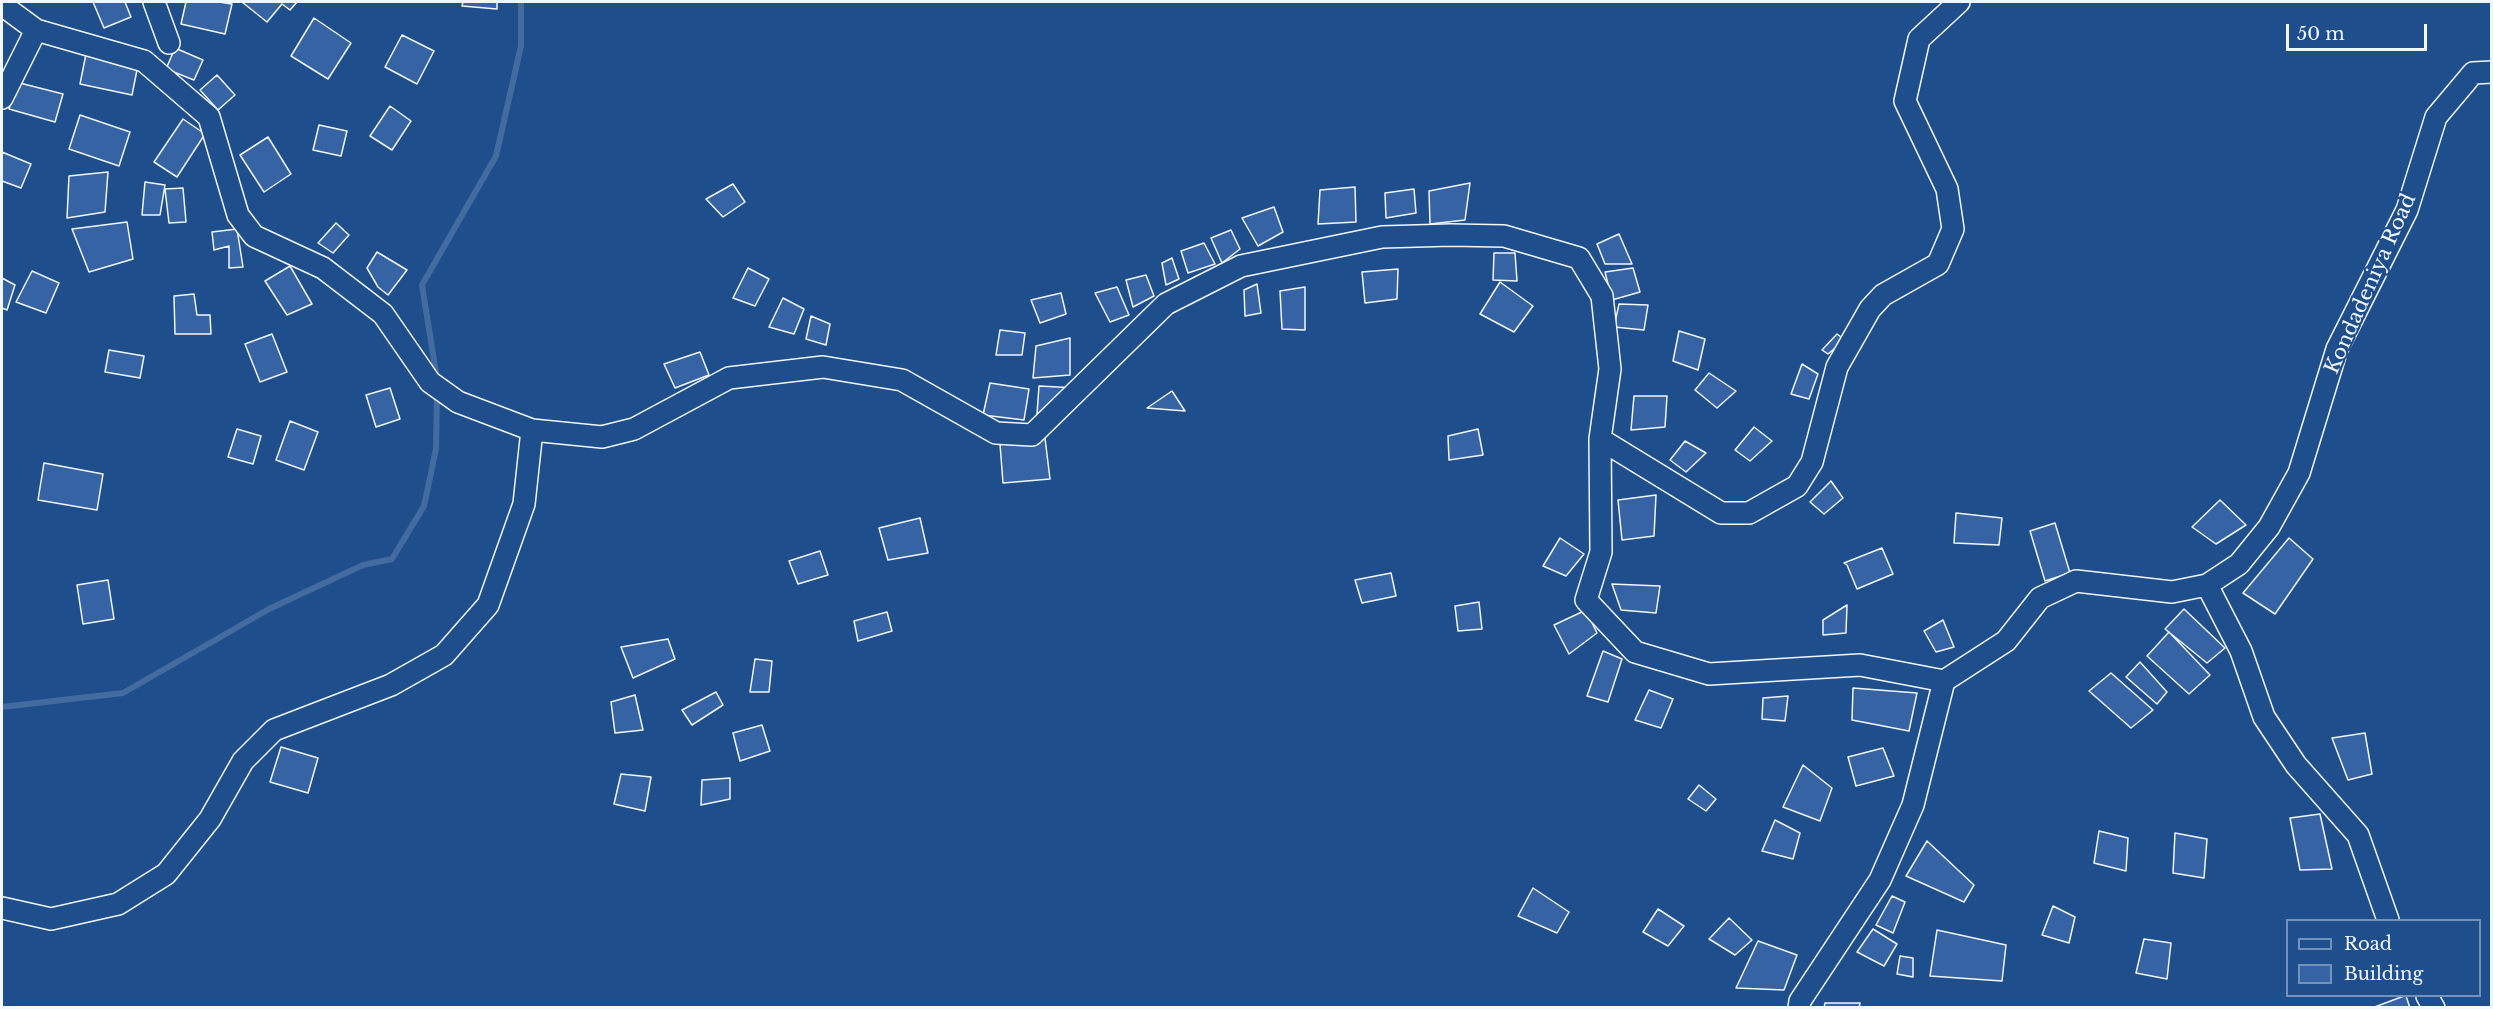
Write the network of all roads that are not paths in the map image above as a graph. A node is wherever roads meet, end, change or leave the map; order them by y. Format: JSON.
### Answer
{"nodes":[{"id":1,"x":154,"y":2,"type":"edge"},
{"id":2,"x":1959,"y":2,"type":"edge"},
{"id":3,"x":2,"y":5,"type":"edge"},
{"id":4,"x":36,"y":30,"type":"junction"},
{"id":5,"x":169,"y":43,"type":"dead end"},
{"id":6,"x":2492,"y":72,"type":"edge"},
{"id":7,"x":2,"y":98,"type":"edge"},
{"id":8,"x":532,"y":430,"type":"junction"},
{"id":9,"x":1600,"y":439,"type":"junction"},
{"id":10,"x":2207,"y":585,"type":"junction"},
{"id":11,"x":1944,"y":681,"type":"junction"},
{"id":12,"x":2,"y":908,"type":"edge"},
{"id":13,"x":2387,"y":919,"type":"edge"},
{"id":14,"x":1799,"y":1008,"type":"edge"}],
"edges":[{"from":1,"to":5,"type":"street"},
{"from":2,"to":9,"type":"street"},
{"from":3,"to":4,"type":"street"},
{"from":4,"to":7,"type":"street"},
{"from":4,"to":8,"type":"street"},
{"from":6,"to":10,"type":"street","name":"Kondadeniya Road"},
{"from":8,"to":9,"type":"street"},
{"from":8,"to":12,"type":"street"},
{"from":9,"to":11,"type":"street"},
{"from":10,"to":11,"type":"street","name":"Kondadeniya Road"},
{"from":10,"to":13,"type":"street"},
{"from":11,"to":14,"type":"street"}]}
